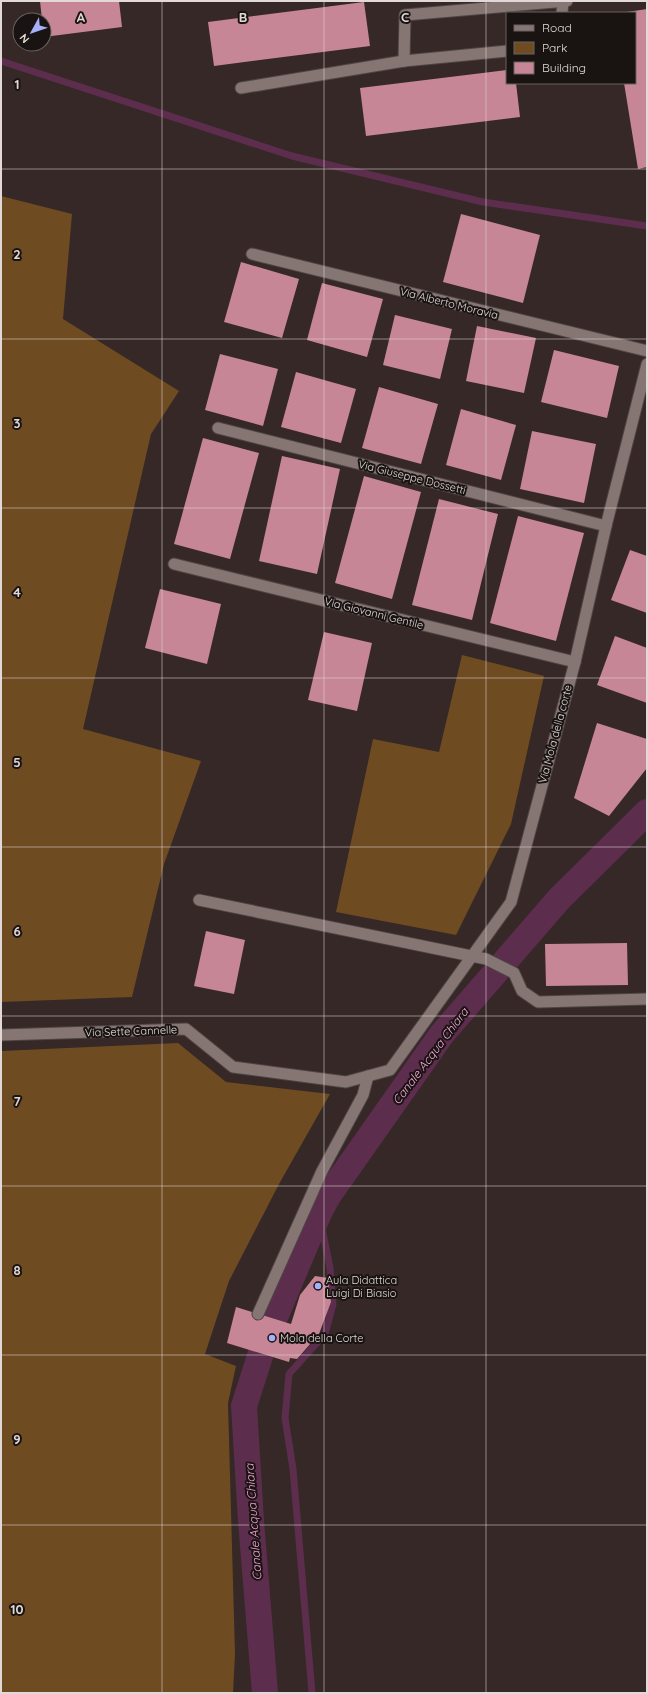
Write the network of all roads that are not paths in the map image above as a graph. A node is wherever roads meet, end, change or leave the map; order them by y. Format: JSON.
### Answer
{"nodes":[{"id":1,"x":563,"y":1,"type":"edge"},
{"id":2,"x":567,"y":1,"type":"edge"},
{"id":3,"x":562,"y":12,"type":"edge"},
{"id":4,"x":506,"y":51,"type":"edge"},
{"id":5,"x":404,"y":61,"type":"junction"},
{"id":6,"x":241,"y":88,"type":"dead end"},
{"id":7,"x":252,"y":254,"type":"dead end"},
{"id":8,"x":647,"y":351,"type":"edge"},
{"id":9,"x":647,"y":364,"type":"edge"},
{"id":10,"x":218,"y":428,"type":"dead end"},
{"id":11,"x":606,"y":526,"type":"junction"},
{"id":12,"x":174,"y":564,"type":"dead end"},
{"id":13,"x":575,"y":662,"type":"junction"},
{"id":14,"x":199,"y":900,"type":"dead end"},
{"id":15,"x":472,"y":956,"type":"junction"},
{"id":16,"x":647,"y":999,"type":"edge"},
{"id":17,"x":1,"y":1035,"type":"edge"},
{"id":18,"x":390,"y":1070,"type":"joint"},
{"id":19,"x":368,"y":1076,"type":"junction"},
{"id":20,"x":258,"y":1314,"type":"dead end"}],
"edges":[{"from":1,"to":2,"type":"street"},
{"from":1,"to":3,"type":"street"},
{"from":1,"to":5,"type":"street"},
{"from":4,"to":5,"type":"street"},
{"from":5,"to":6,"type":"street"},
{"from":7,"to":8,"type":"street","name":"Via Alberto Moravia"},
{"from":9,"to":11,"type":"street","name":"Via Mola della corte"},
{"from":10,"to":11,"type":"street","name":"Via Giuseppe Dossetti"},
{"from":11,"to":13,"type":"street","name":"Via Mola della corte"},
{"from":12,"to":13,"type":"street","name":"Via Giovanni Gentile"},
{"from":13,"to":15,"type":"street","name":"Via Mola della corte"},
{"from":14,"to":15,"type":"street"},
{"from":15,"to":16,"type":"street"},
{"from":15,"to":18,"type":"street","name":"Via Mola della corte"},
{"from":17,"to":19,"type":"street","name":"Via Sette Cannelle"},
{"from":18,"to":19,"type":"street","name":"Via Sette Cannelle"},
{"from":19,"to":20,"type":"street"}]}
